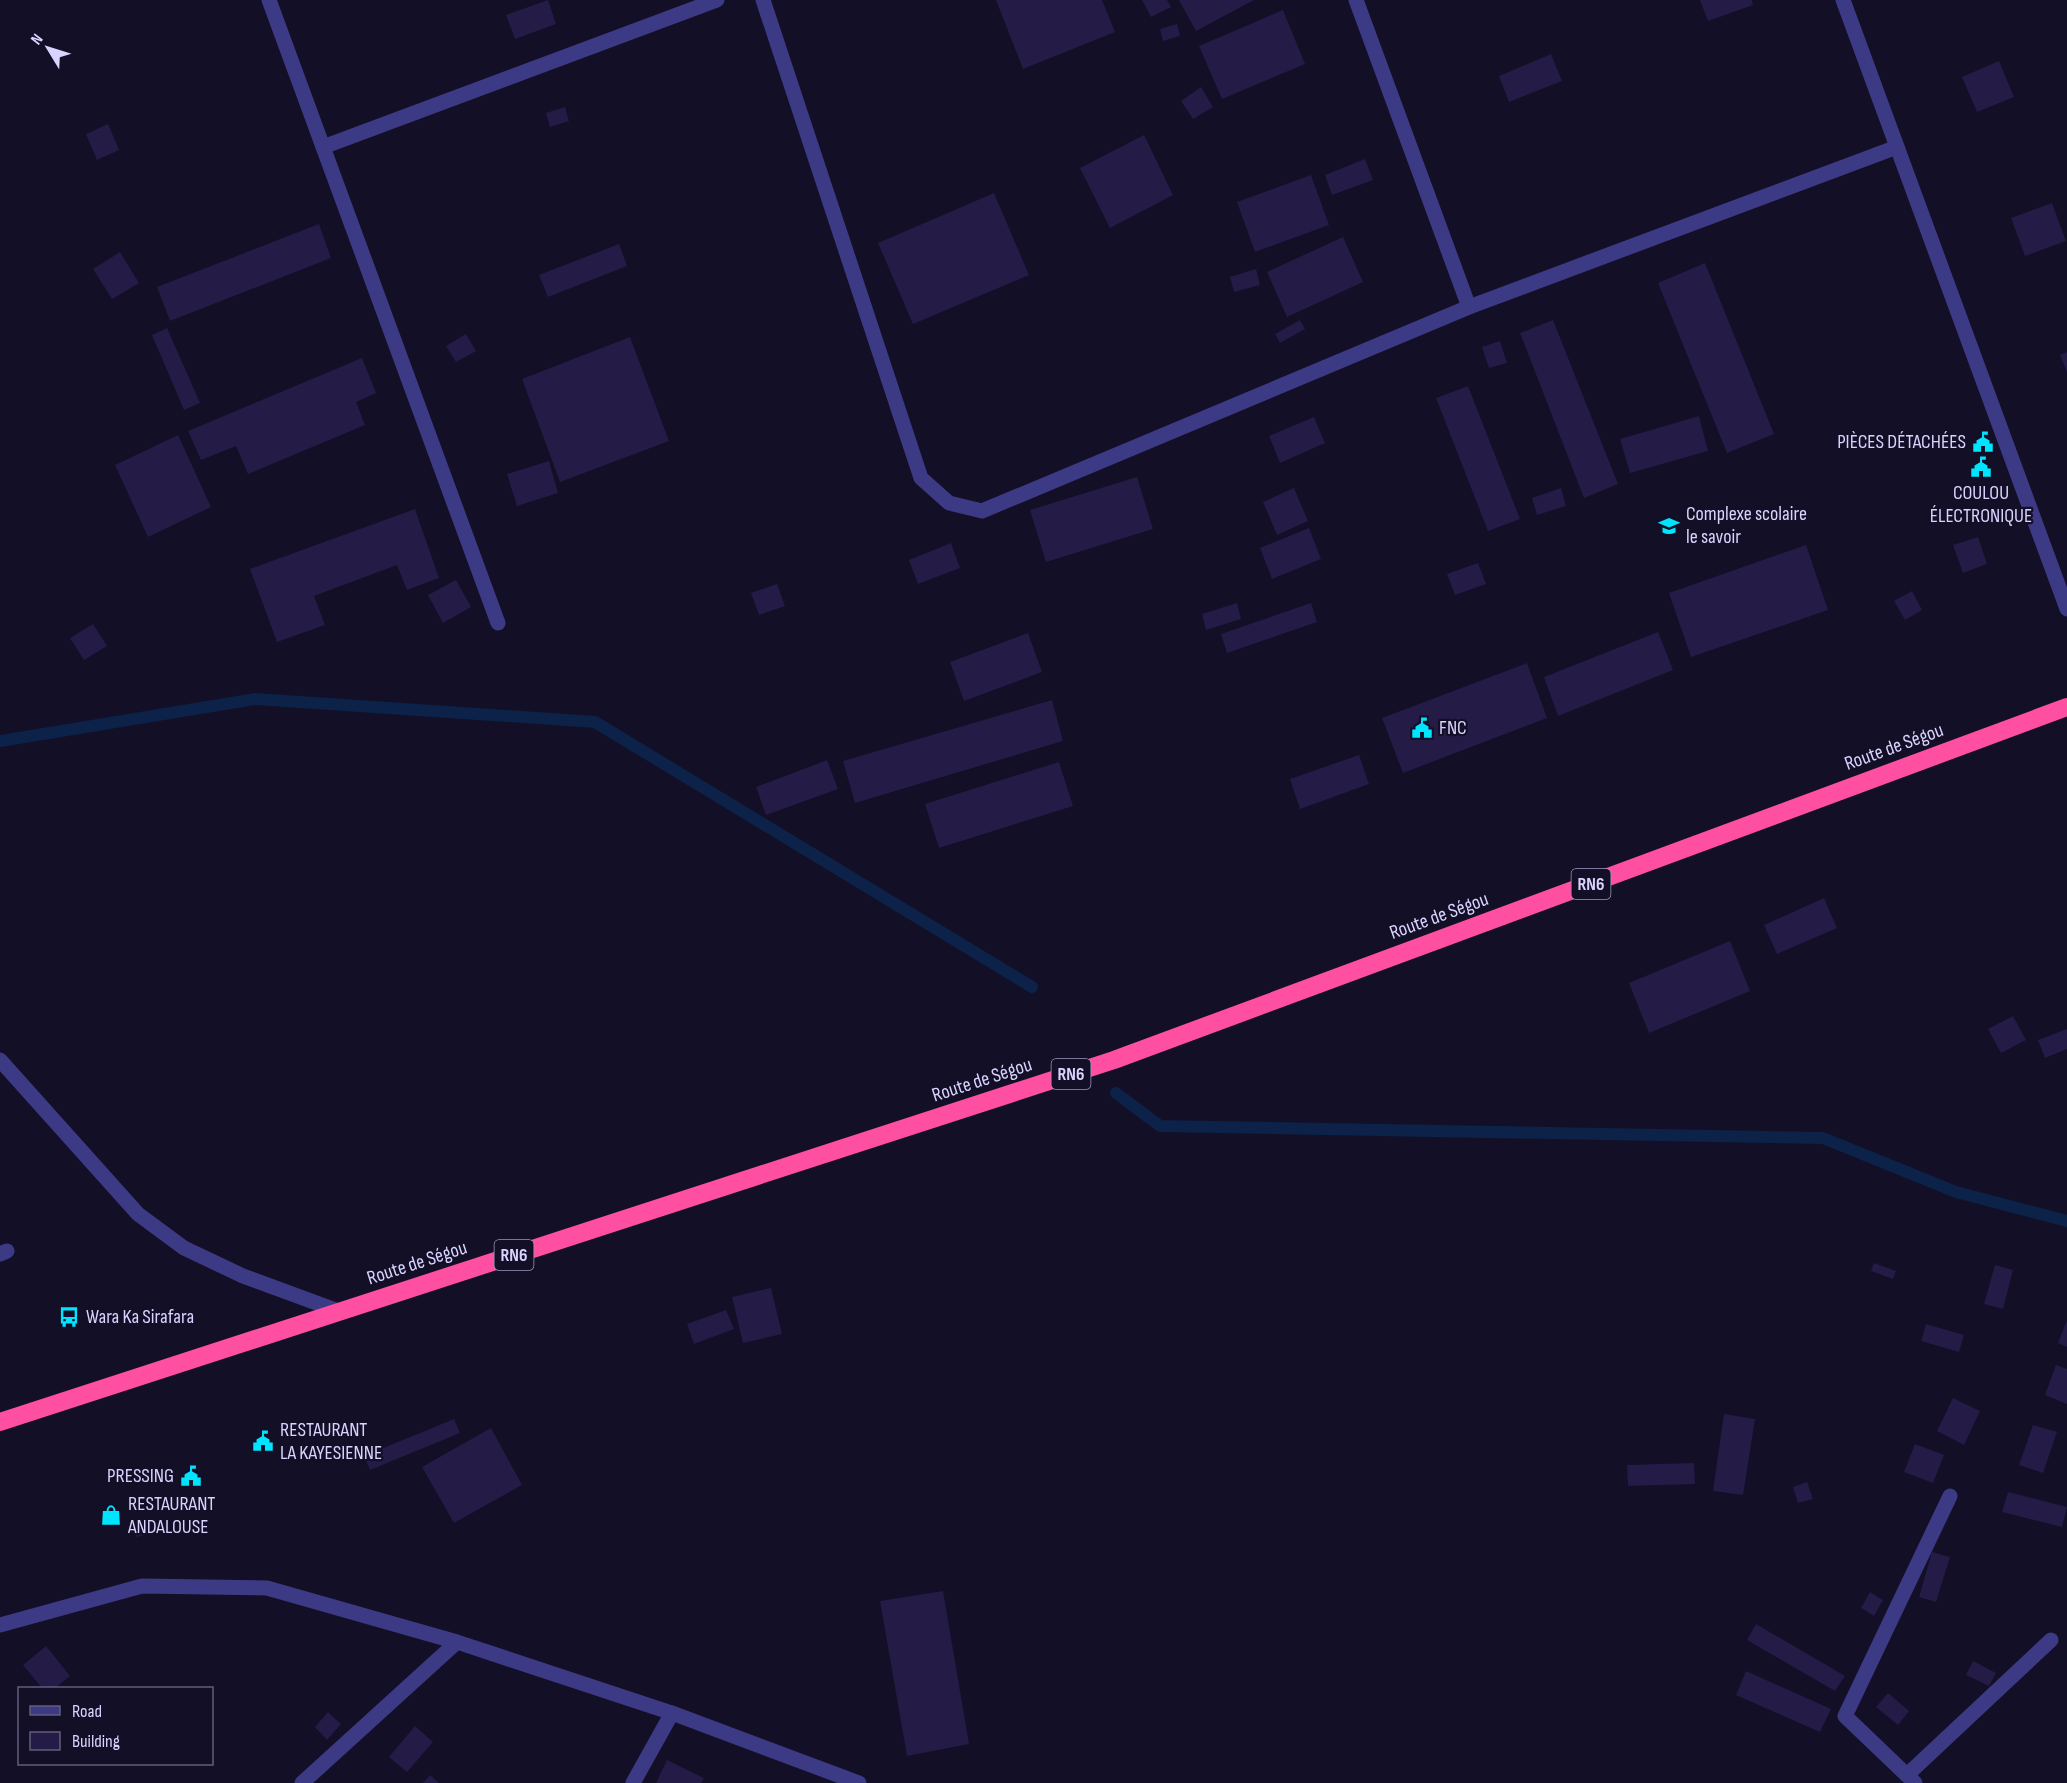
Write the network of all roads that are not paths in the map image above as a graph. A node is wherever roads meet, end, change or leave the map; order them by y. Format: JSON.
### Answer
{"nodes":[{"id":1,"x":269,"y":0,"type":"edge"},
{"id":2,"x":717,"y":0,"type":"edge"},
{"id":3,"x":763,"y":0,"type":"edge"},
{"id":4,"x":1356,"y":0,"type":"edge"},
{"id":5,"x":1843,"y":0,"type":"edge"},
{"id":6,"x":323,"y":147,"type":"junction"},
{"id":7,"x":1897,"y":147,"type":"junction"},
{"id":8,"x":1469,"y":307,"type":"junction"},
{"id":9,"x":2067,"y":609,"type":"edge"},
{"id":10,"x":498,"y":623,"type":"dead end"},
{"id":11,"x":2067,"y":707,"type":"edge"},
{"id":12,"x":0,"y":1060,"type":"edge"},
{"id":13,"x":341,"y":1312,"type":"junction"},
{"id":14,"x":0,"y":1422,"type":"edge"},
{"id":15,"x":1950,"y":1496,"type":"dead end"},
{"id":16,"x":0,"y":1625,"type":"edge"},
{"id":17,"x":2051,"y":1640,"type":"dead end"},
{"id":18,"x":457,"y":1642,"type":"junction"},
{"id":19,"x":672,"y":1713,"type":"junction"},
{"id":20,"x":1911,"y":1779,"type":"edge"},
{"id":21,"x":302,"y":1783,"type":"edge"},
{"id":22,"x":633,"y":1783,"type":"edge"},
{"id":23,"x":859,"y":1783,"type":"edge"}],
"edges":[{"from":1,"to":6,"type":"street"},
{"from":2,"to":6,"type":"street"},
{"from":3,"to":8,"type":"street"},
{"from":4,"to":8,"type":"street"},
{"from":5,"to":7,"type":"street"},
{"from":6,"to":10,"type":"street"},
{"from":7,"to":8,"type":"street"},
{"from":7,"to":9,"type":"street"},
{"from":11,"to":13,"type":"highway","name":"Route de Ségou","number":"RN6"},
{"from":12,"to":13,"type":"street"},
{"from":13,"to":14,"type":"highway","name":"Route de Ségou","number":"RN6"},
{"from":15,"to":20,"type":"street"},
{"from":16,"to":18,"type":"street"},
{"from":17,"to":20,"type":"street"},
{"from":18,"to":19,"type":"street"},
{"from":18,"to":21,"type":"street"},
{"from":19,"to":22,"type":"street"},
{"from":19,"to":23,"type":"street"}]}
